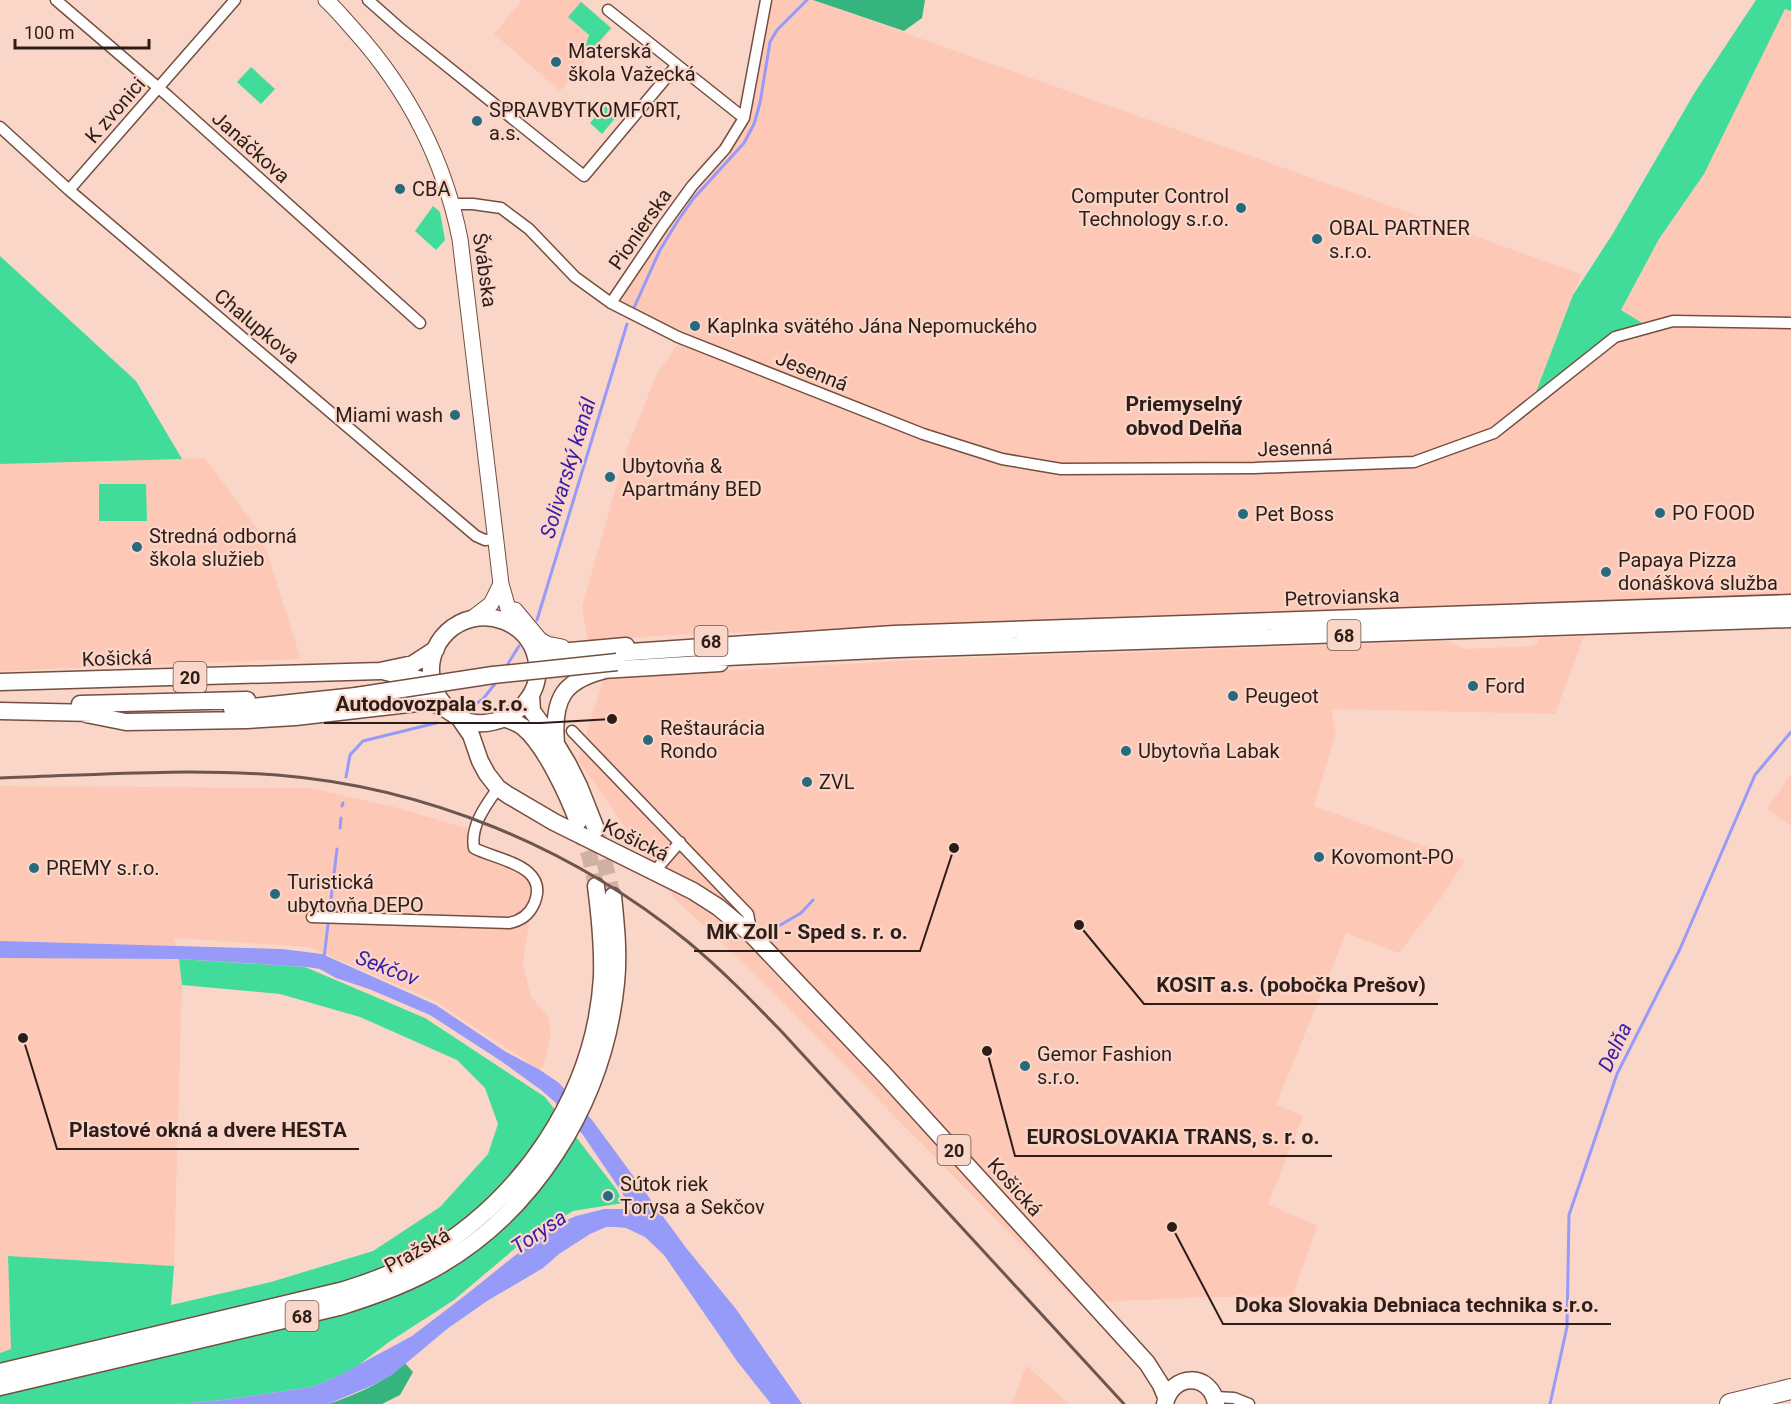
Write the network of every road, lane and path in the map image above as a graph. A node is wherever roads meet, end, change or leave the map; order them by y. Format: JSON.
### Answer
{"nodes":[{"id":1,"x":56,"y":0,"type":"edge"},
{"id":2,"x":235,"y":0,"type":"edge"},
{"id":3,"x":326,"y":0,"type":"edge"},
{"id":4,"x":368,"y":0,"type":"edge"},
{"id":5,"x":766,"y":0,"type":"edge"},
{"id":6,"x":608,"y":10,"type":"dead end"},
{"id":7,"x":676,"y":66,"type":"junction"},
{"id":8,"x":158,"y":88,"type":"junction"},
{"id":9,"x":744,"y":118,"type":"junction"},
{"id":10,"x":0,"y":127,"type":"edge"},
{"id":11,"x":69,"y":190,"type":"junction"},
{"id":12,"x":453,"y":204,"type":"junction"},
{"id":13,"x":611,"y":303,"type":"junction"},
{"id":14,"x":420,"y":323,"type":"dead end"},
{"id":15,"x":1791,"y":323,"type":"edge"},
{"id":16,"x":496,"y":539,"type":"junction"},
{"id":17,"x":501,"y":584,"type":"junction"},
{"id":18,"x":1791,"y":603,"type":"edge"},
{"id":19,"x":474,"y":616,"type":"junction"},
{"id":20,"x":1791,"y":619,"type":"edge"},
{"id":21,"x":518,"y":627,"type":"junction"},
{"id":22,"x":896,"y":642,"type":"junction"},
{"id":23,"x":531,"y":644,"type":"junction"},
{"id":24,"x":436,"y":649,"type":"junction"},
{"id":25,"x":577,"y":650,"type":"junction"},
{"id":26,"x":614,"y":661,"type":"junction"},
{"id":27,"x":380,"y":671,"type":"junction"},
{"id":28,"x":0,"y":682,"type":"edge"},
{"id":29,"x":434,"y":687,"type":"junction"},
{"id":30,"x":533,"y":691,"type":"junction"},
{"id":31,"x":355,"y":692,"type":"junction"},
{"id":32,"x":0,"y":702,"type":"edge"},
{"id":33,"x":0,"y":711,"type":"edge"},
{"id":34,"x":86,"y":714,"type":"junction"},
{"id":35,"x":455,"y":715,"type":"junction"},
{"id":36,"x":502,"y":719,"type":"junction"},
{"id":37,"x":572,"y":731,"type":"dead end"},
{"id":38,"x":556,"y":744,"type":"junction"},
{"id":39,"x":478,"y":754,"type":"junction"},
{"id":40,"x":498,"y":788,"type":"junction"},
{"id":41,"x":578,"y":822,"type":"tunnel mouth"},
{"id":42,"x":596,"y":830,"type":"tunnel mouth"},
{"id":43,"x":680,"y":842,"type":"junction"},
{"id":44,"x":654,"y":872,"type":"junction"},
{"id":45,"x":597,"y":886,"type":"tunnel mouth"},
{"id":46,"x":613,"y":896,"type":"tunnel mouth"},
{"id":47,"x":317,"y":918,"type":"dead end"},
{"id":48,"x":752,"y":934,"type":"junction"},
{"id":49,"x":589,"y":1072,"type":"junction"},
{"id":50,"x":551,"y":1147,"type":"junction"},
{"id":51,"x":1147,"y":1363,"type":"junction"},
{"id":52,"x":0,"y":1372,"type":"edge"},
{"id":53,"x":1180,"y":1383,"type":"junction"},
{"id":54,"x":0,"y":1387,"type":"edge"},
{"id":55,"x":1791,"y":1389,"type":"edge"},
{"id":56,"x":1216,"y":1400,"type":"edge"},
{"id":57,"x":1166,"y":1401,"type":"edge"},
{"id":58,"x":1249,"y":1404,"type":"edge"},
{"id":59,"x":1730,"y":1404,"type":"edge"}],
"edges":[{"from":1,"to":8,"type":"street","name":"Janáčkova"},
{"from":2,"to":8,"type":"street","name":"K zvonici"},
{"from":3,"to":12,"type":"street","name":"Švábska"},
{"from":4,"to":7,"type":"street"},
{"from":5,"to":9,"type":"street","name":"Pionierska"},
{"from":6,"to":7,"type":"street"},
{"from":7,"to":9,"type":"street"},
{"from":8,"to":11,"type":"street","name":"K zvonici"},
{"from":8,"to":14,"type":"street","name":"Janáčkova"},
{"from":9,"to":13,"type":"street","name":"Pionierska"},
{"from":10,"to":11,"type":"street","name":"Chalupkova"},
{"from":11,"to":16,"type":"street","name":"Chalupkova"},
{"from":12,"to":13,"type":"street"},
{"from":12,"to":16,"type":"street","name":"Švábska"},
{"from":13,"to":15,"type":"street","name":"Jesenná"},
{"from":16,"to":17,"type":"street","name":"Švábska"},
{"from":17,"to":19,"type":"street"},
{"from":17,"to":21,"type":"street","name":"Švábska"},
{"from":17,"to":25,"type":"street"},
{"from":18,"to":22,"type":"main road","name":"Petrovianska","number":"68"},
{"from":19,"to":21,"type":"main road"},
{"from":19,"to":24,"type":"main road"},
{"from":20,"to":22,"type":"main road","name":"Petrovianska","number":"68"},
{"from":21,"to":23,"type":"main road"},
{"from":22,"to":25,"type":"main road","number":"68"},
{"from":22,"to":26,"type":"main road"},
{"from":23,"to":25,"type":"main road","number":"68"},
{"from":23,"to":30,"type":"main road"},
{"from":24,"to":27,"type":"main road","name":"Košická","number":"20"},
{"from":24,"to":29,"type":"main road"},
{"from":26,"to":30,"type":"main road"},
{"from":26,"to":31,"type":"main road"},
{"from":26,"to":38,"type":"main road"},
{"from":27,"to":28,"type":"main road","name":"Košická","number":"20"},
{"from":27,"to":29,"type":"main road","name":"Košická"},
{"from":29,"to":35,"type":"main road"},
{"from":30,"to":36,"type":"main road"},
{"from":30,"to":38,"type":"main road"},
{"from":31,"to":32,"type":"main road"},
{"from":31,"to":34,"type":"main road"},
{"from":33,"to":34,"type":"main road","number":"20"},
{"from":34,"to":35,"type":"main road","number":"20"},
{"from":35,"to":36,"type":"main road"},
{"from":35,"to":39,"type":"main road","name":"Košická","number":"20"},
{"from":36,"to":39,"type":"main road"},
{"from":36,"to":41,"type":"main road"},
{"from":37,"to":43,"type":"street","name":"Košická"},
{"from":38,"to":42,"type":"main road"},
{"from":39,"to":40,"type":"main road","name":"Košická","number":"20"},
{"from":40,"to":44,"type":"main road","name":"Košická","number":"20"},
{"from":40,"to":47,"type":"street"},
{"from":43,"to":44,"type":"street"},
{"from":43,"to":48,"type":"street","name":"Košická"},
{"from":44,"to":48,"type":"main road","name":"Košická","number":"20"},
{"from":45,"to":49,"type":"main road","name":"Pražská","number":"68"},
{"from":46,"to":49,"type":"main road","name":"Pražská","number":"68"},
{"from":48,"to":51,"type":"main road","name":"Košická","number":"20"},
{"from":49,"to":50,"type":"main road","name":"Pražská","number":"68"},
{"from":50,"to":52,"type":"main road","name":"Pražská","number":"68"},
{"from":50,"to":54,"type":"main road","name":"Pražská","number":"68"},
{"from":51,"to":53,"type":"main road","name":"Košická","number":"20"},
{"from":51,"to":57,"type":"main road","name":"Košická","number":"20"},
{"from":53,"to":56,"type":"main road","name":"Košická","number":"20"},
{"from":53,"to":57,"type":"main road","name":"Košická","number":"20"},
{"from":55,"to":59,"type":"highway"},
{"from":56,"to":58,"type":"street"}]}
